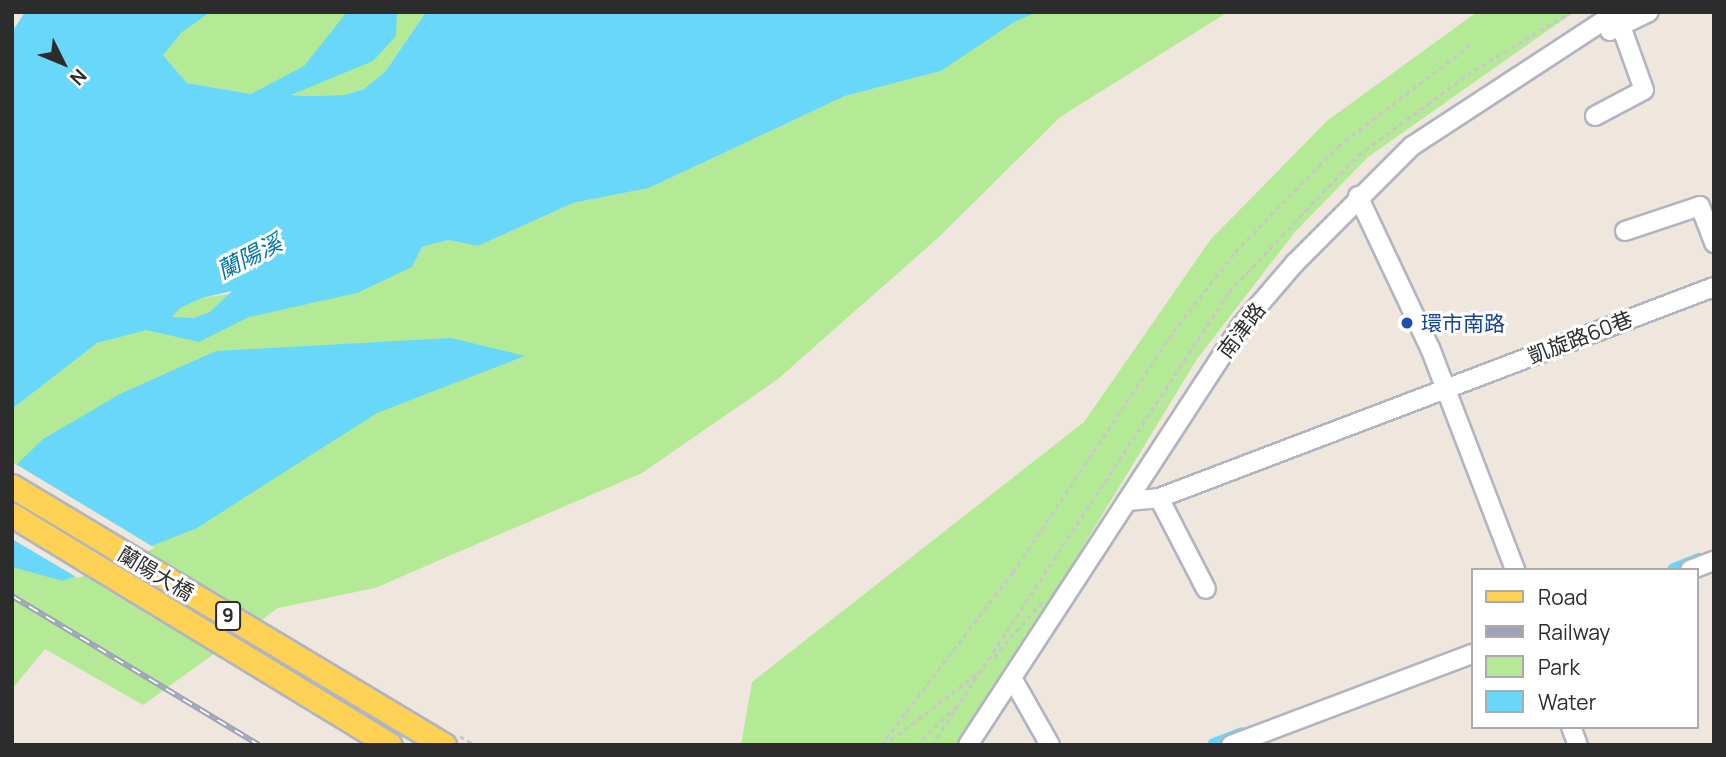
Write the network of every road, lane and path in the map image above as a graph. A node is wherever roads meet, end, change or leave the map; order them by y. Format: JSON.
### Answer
{"nodes":[{"id":1,"x":1649,"y":12,"type":"edge"},
{"id":2,"x":1619,"y":19,"type":"edge"},
{"id":3,"x":1473,"y":43,"type":"dead end"},
{"id":4,"x":1595,"y":116,"type":"dead end"},
{"id":5,"x":1358,"y":196,"type":"junction"},
{"id":6,"x":1625,"y":231,"type":"dead end"},
{"id":7,"x":1714,"y":243,"type":"edge"},
{"id":8,"x":1714,"y":286,"type":"edge"},
{"id":9,"x":1446,"y":388,"type":"junction"},
{"id":10,"x":12,"y":486,"type":"edge"},
{"id":11,"x":1159,"y":498,"type":"junction"},
{"id":12,"x":1127,"y":501,"type":"junction"},
{"id":13,"x":12,"y":515,"type":"edge"},
{"id":14,"x":1714,"y":561,"type":"edge"},
{"id":15,"x":1514,"y":568,"type":"edge"},
{"id":16,"x":1695,"y":568,"type":"edge"},
{"id":17,"x":1072,"y":583,"type":"junction"},
{"id":18,"x":1206,"y":589,"type":"dead end"},
{"id":19,"x":1470,"y":655,"type":"edge"},
{"id":20,"x":1012,"y":678,"type":"junction"},
{"id":21,"x":390,"y":745,"type":"edge"},
{"id":22,"x":444,"y":745,"type":"edge"},
{"id":23,"x":882,"y":745,"type":"edge"},
{"id":24,"x":916,"y":745,"type":"edge"},
{"id":25,"x":932,"y":745,"type":"edge"},
{"id":26,"x":968,"y":745,"type":"edge"},
{"id":27,"x":1050,"y":745,"type":"edge"},
{"id":28,"x":1231,"y":745,"type":"edge"}],
"edges":[{"from":1,"to":2,"type":"street","name":"南津路"},
{"from":2,"to":4,"type":"street"},
{"from":2,"to":5,"type":"street","name":"南津路"},
{"from":3,"to":23,"type":"path"},
{"from":5,"to":9,"type":"street"},
{"from":5,"to":12,"type":"street","name":"南津路"},
{"from":6,"to":7,"type":"street"},
{"from":8,"to":9,"type":"street","name":"凱旋路60巷"},
{"from":9,"to":11,"type":"street","name":"凱旋路60巷"},
{"from":9,"to":15,"type":"street"},
{"from":10,"to":22,"type":"main road","name":"蘭陽大橋","number":"9"},
{"from":11,"to":12,"type":"street","name":"凱旋路60巷"},
{"from":11,"to":18,"type":"street"},
{"from":12,"to":17,"type":"street","name":"南津路"},
{"from":13,"to":21,"type":"main road","name":"蘭陽大橋","number":"9"},
{"from":14,"to":16,"type":"street"},
{"from":17,"to":20,"type":"street","name":"南津路"},
{"from":17,"to":23,"type":"path"},
{"from":19,"to":28,"type":"street"},
{"from":20,"to":26,"type":"street","name":"南津路"},
{"from":20,"to":27,"type":"street"},
{"from":24,"to":25,"type":"path"}]}
